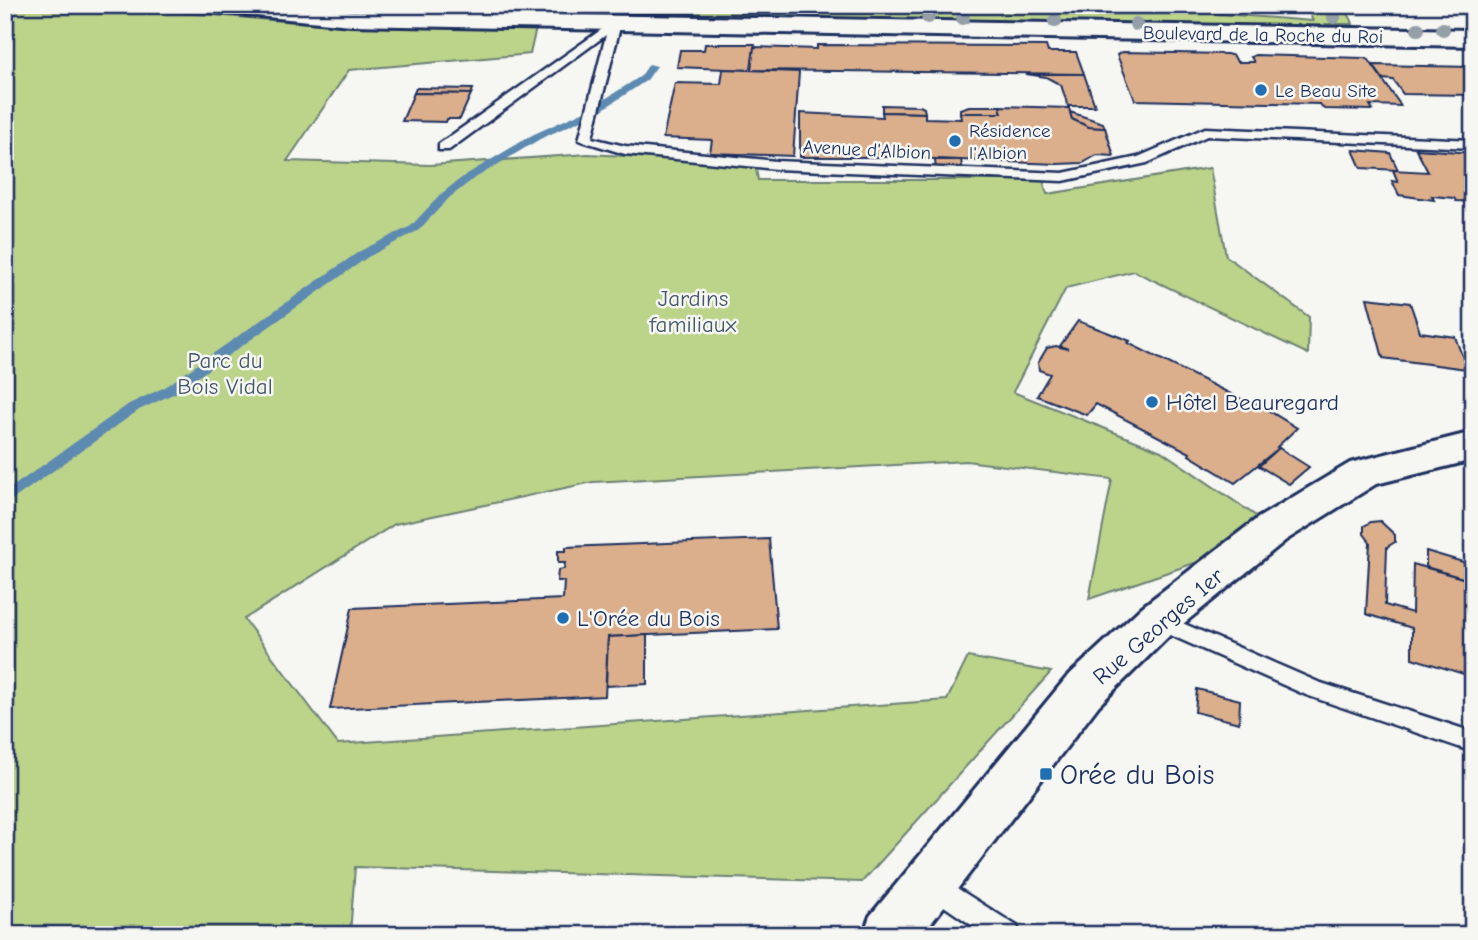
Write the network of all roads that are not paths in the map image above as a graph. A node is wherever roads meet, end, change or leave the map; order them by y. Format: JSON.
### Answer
{"nodes":[{"id":1,"x":214,"y":5,"type":"edge"},
{"id":2,"x":615,"y":23,"type":"junction"},
{"id":3,"x":1473,"y":38,"type":"edge"},
{"id":4,"x":1473,"y":145,"type":"edge"},
{"id":5,"x":444,"y":147,"type":"dead end"},
{"id":6,"x":1473,"y":446,"type":"edge"},
{"id":7,"x":1157,"y":620,"type":"junction"},
{"id":8,"x":1473,"y":743,"type":"edge"},
{"id":9,"x":930,"y":883,"type":"junction"},
{"id":10,"x":889,"y":935,"type":"edge"},
{"id":11,"x":1008,"y":935,"type":"edge"}],
"edges":[{"from":1,"to":2,"type":"street","name":"Boulevard de la Roche du Roi"},
{"from":2,"to":3,"type":"street","name":"Boulevard de la Roche du Roi"},
{"from":2,"to":4,"type":"lane","name":"Avenue d'Albion"},
{"from":2,"to":5,"type":"lane"},
{"from":6,"to":7,"type":"street","name":"Rue Georges 1er"},
{"from":7,"to":8,"type":"lane"},
{"from":7,"to":9,"type":"street","name":"Rue Georges 1er"},
{"from":9,"to":10,"type":"street","name":"Rue Georges 1er"},
{"from":9,"to":11,"type":"lane"}]}
